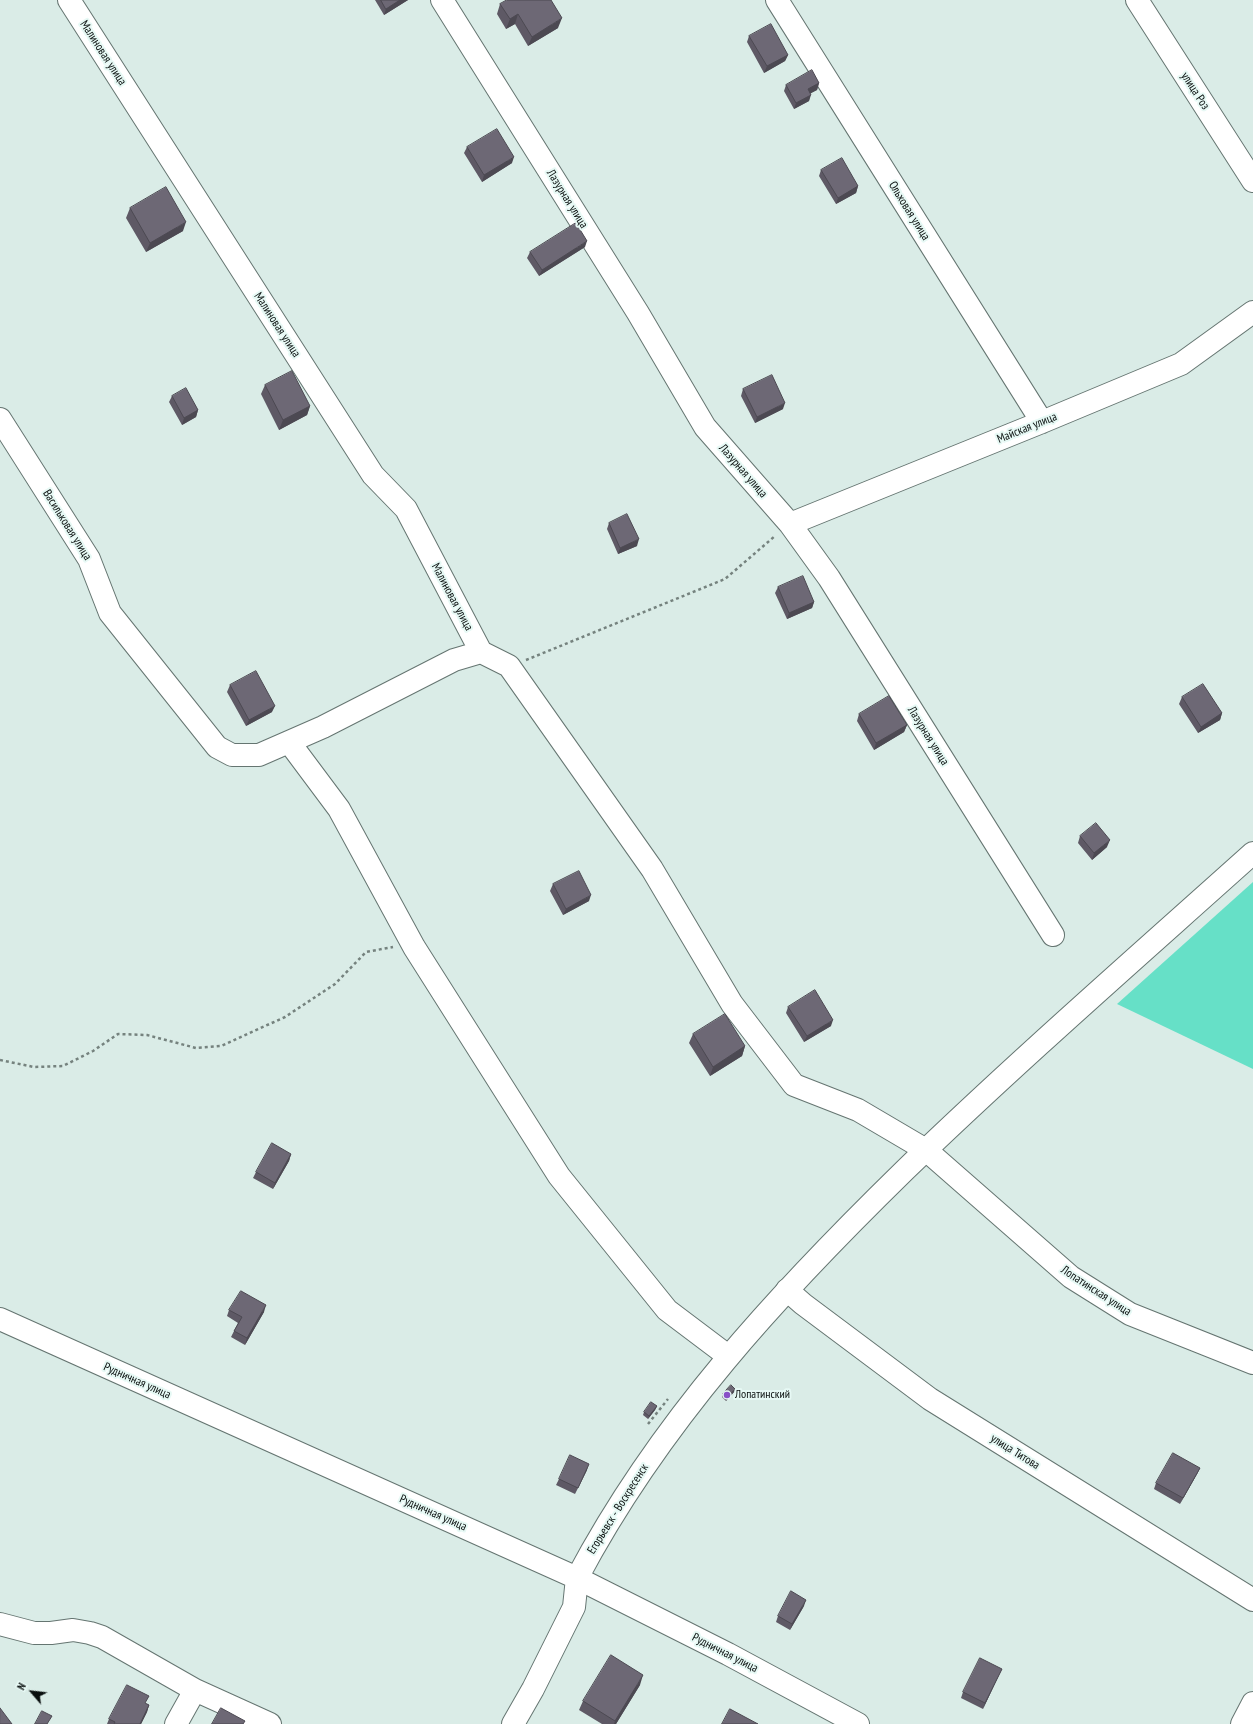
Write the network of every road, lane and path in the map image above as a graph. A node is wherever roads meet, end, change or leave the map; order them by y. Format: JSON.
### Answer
{"nodes":[{"id":1,"x":69,"y":0,"type":"edge"},
{"id":2,"x":442,"y":0,"type":"edge"},
{"id":3,"x":777,"y":0,"type":"edge"},
{"id":4,"x":1138,"y":0,"type":"edge"},
{"id":5,"x":1253,"y":181,"type":"edge"},
{"id":6,"x":1253,"y":312,"type":"edge"},
{"id":7,"x":0,"y":419,"type":"edge"},
{"id":8,"x":1042,"y":422,"type":"junction"},
{"id":9,"x":790,"y":524,"type":"junction"},
{"id":10,"x":481,"y":652,"type":"junction"},
{"id":11,"x":509,"y":666,"type":"junction"},
{"id":12,"x":289,"y":742,"type":"junction"},
{"id":13,"x":1253,"y":853,"type":"edge"},
{"id":14,"x":1053,"y":935,"type":"dead end"},
{"id":15,"x":414,"y":947,"type":"junction"},
{"id":16,"x":0,"y":1060,"type":"edge"},
{"id":17,"x":926,"y":1150,"type":"junction"},
{"id":18,"x":787,"y":1290,"type":"junction"},
{"id":19,"x":0,"y":1319,"type":"edge"},
{"id":20,"x":728,"y":1356,"type":"junction"},
{"id":21,"x":1253,"y":1363,"type":"edge"},
{"id":22,"x":577,"y":1578,"type":"junction"},
{"id":23,"x":1253,"y":1600,"type":"edge"},
{"id":24,"x":0,"y":1624,"type":"edge"},
{"id":25,"x":195,"y":1690,"type":"junction"},
{"id":26,"x":1253,"y":1703,"type":"edge"},
{"id":27,"x":176,"y":1724,"type":"edge"},
{"id":28,"x":270,"y":1724,"type":"edge"},
{"id":29,"x":513,"y":1724,"type":"edge"},
{"id":30,"x":858,"y":1724,"type":"edge"},
{"id":31,"x":1242,"y":1724,"type":"edge"}],
"edges":[{"from":1,"to":10,"type":"street","name":"Малиновая улица"},
{"from":2,"to":9,"type":"street","name":"Лазурная улица"},
{"from":3,"to":8,"type":"street","name":"Ольховая улица"},
{"from":4,"to":5,"type":"street","name":"улица Роз"},
{"from":6,"to":8,"type":"street","name":"Майская улица"},
{"from":7,"to":12,"type":"street","name":"Васильковая улица"},
{"from":8,"to":9,"type":"street","name":"Майская улица"},
{"from":9,"to":11,"type":"path"},
{"from":9,"to":14,"type":"street","name":"Лазурная улица"},
{"from":10,"to":11,"type":"street"},
{"from":10,"to":12,"type":"street"},
{"from":11,"to":17,"type":"street","name":"Лопатинская улица"},
{"from":12,"to":15,"type":"street"},
{"from":13,"to":17,"type":"street","name":"Егорьевск - Воскресенск"},
{"from":15,"to":16,"type":"path"},
{"from":15,"to":20,"type":"street"},
{"from":17,"to":18,"type":"street","name":"Егорьевск - Воскресенск"},
{"from":17,"to":21,"type":"street","name":"Лопатинская улица"},
{"from":18,"to":20,"type":"street","name":"Егорьевск - Воскресенск"},
{"from":18,"to":23,"type":"street","name":"улица Титова"},
{"from":19,"to":22,"type":"street","name":"Рудничная улица"},
{"from":20,"to":22,"type":"street","name":"Егорьевск - Воскресенск"},
{"from":22,"to":29,"type":"street"},
{"from":22,"to":30,"type":"street","name":"Рудничная улица"},
{"from":24,"to":25,"type":"street"},
{"from":25,"to":27,"type":"street"},
{"from":25,"to":28,"type":"street"},
{"from":26,"to":31,"type":"street"}]}
